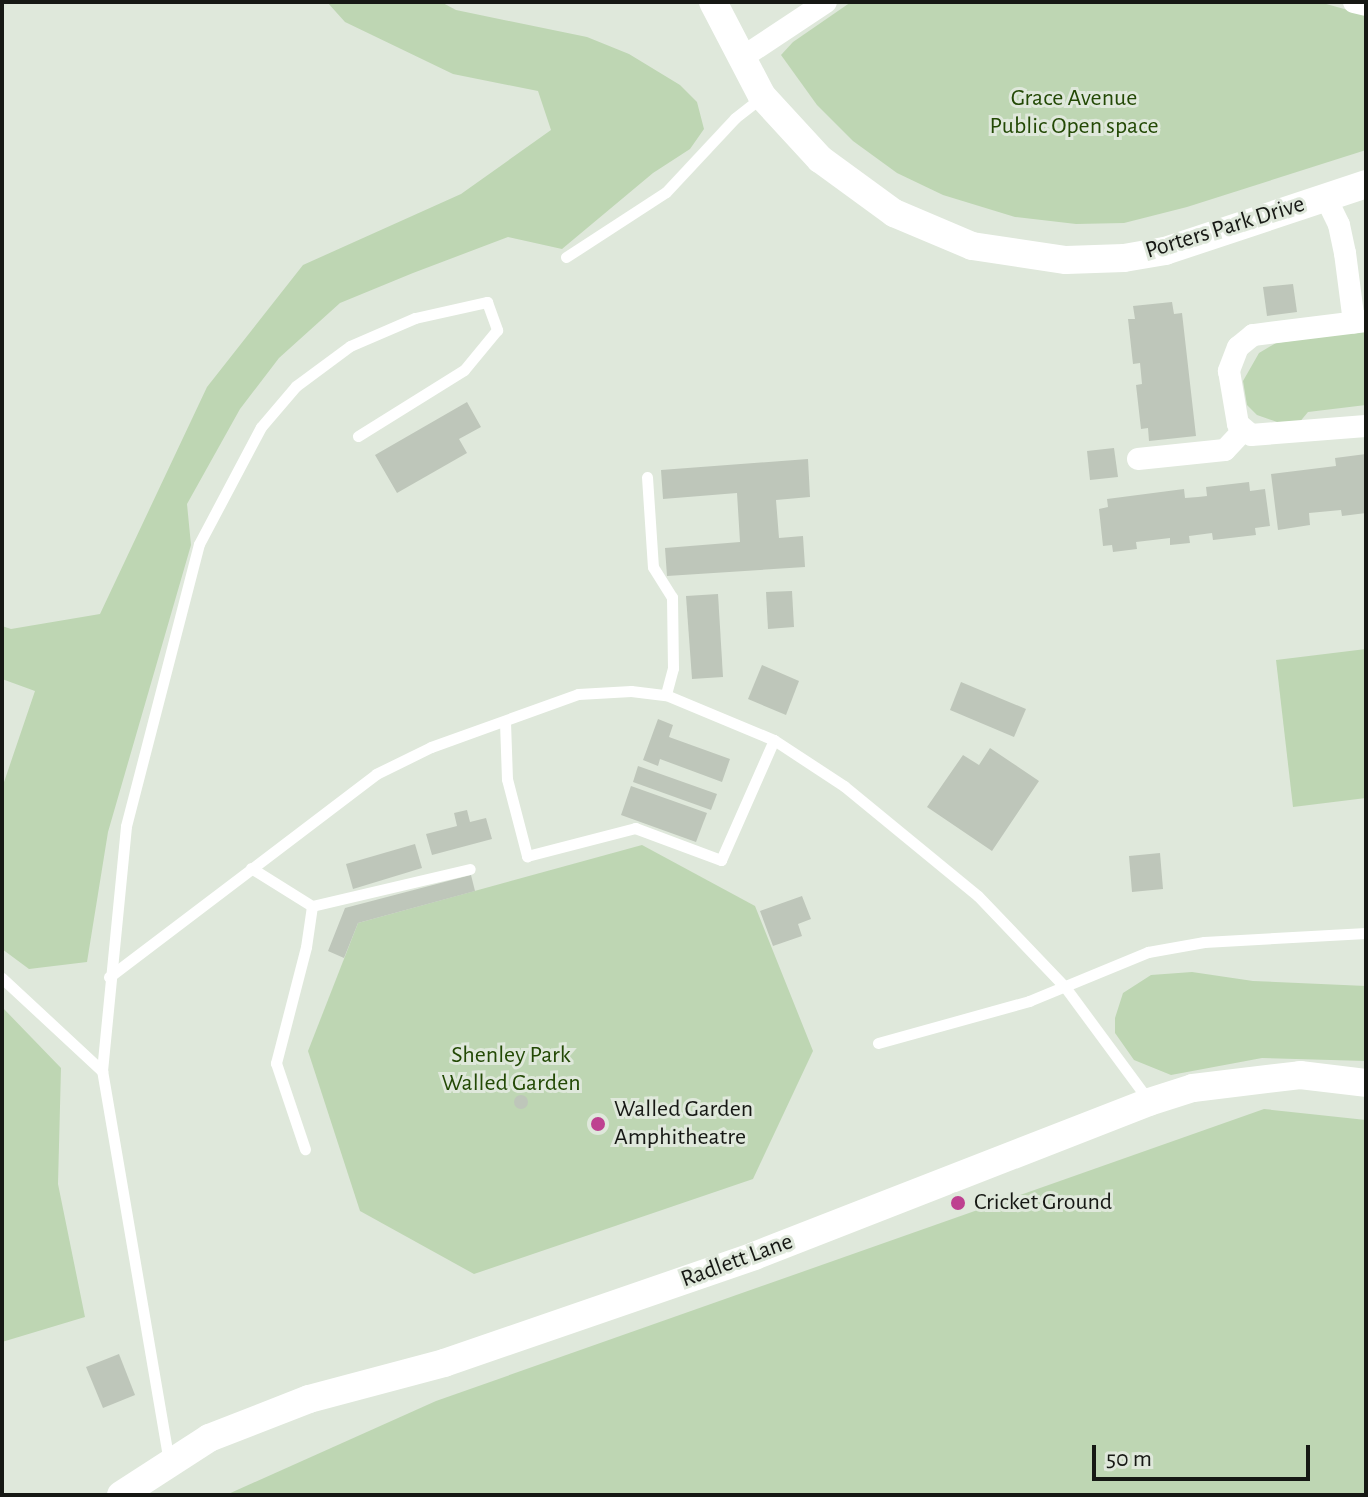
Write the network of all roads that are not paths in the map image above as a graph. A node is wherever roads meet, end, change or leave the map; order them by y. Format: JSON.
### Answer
{"nodes":[{"id":1,"x":713,"y":2,"type":"edge"},
{"id":2,"x":826,"y":2,"type":"edge"},
{"id":3,"x":1354,"y":2,"type":"edge"},
{"id":4,"x":1366,"y":5,"type":"edge"},
{"id":5,"x":740,"y":59,"type":"junction"},
{"id":6,"x":762,"y":96,"type":"junction"},
{"id":7,"x":1366,"y":184,"type":"edge"},
{"id":8,"x":1325,"y":196,"type":"junction"},
{"id":9,"x":566,"y":257,"type":"dead end"},
{"id":10,"x":1360,"y":321,"type":"edge"},
{"id":11,"x":1366,"y":426,"type":"edge"},
{"id":12,"x":1243,"y":431,"type":"junction"},
{"id":13,"x":358,"y":436,"type":"dead end"},
{"id":14,"x":1138,"y":459,"type":"dead end"},
{"id":15,"x":647,"y":477,"type":"dead end"},
{"id":16,"x":666,"y":695,"type":"junction"},
{"id":17,"x":505,"y":722,"type":"junction"},
{"id":18,"x":774,"y":740,"type":"junction"},
{"id":19,"x":251,"y":868,"type":"junction"},
{"id":20,"x":470,"y":869,"type":"dead end"},
{"id":21,"x":312,"y":906,"type":"junction"},
{"id":22,"x":1366,"y":933,"type":"edge"},
{"id":23,"x":109,"y":977,"type":"junction"},
{"id":24,"x":4,"y":983,"type":"edge"},
{"id":25,"x":1065,"y":987,"type":"junction"},
{"id":26,"x":878,"y":1043,"type":"dead end"},
{"id":27,"x":102,"y":1071,"type":"junction"},
{"id":28,"x":1366,"y":1083,"type":"edge"},
{"id":29,"x":1149,"y":1102,"type":"junction"},
{"id":30,"x":305,"y":1149,"type":"dead end"},
{"id":31,"x":169,"y":1464,"type":"junction"},
{"id":32,"x":121,"y":1495,"type":"edge"}],
"edges":[{"from":1,"to":5,"type":"street","name":"Porters Park Drive"},
{"from":2,"to":5,"type":"street"},
{"from":3,"to":4,"type":"street"},
{"from":5,"to":6,"type":"street","name":"Porters Park Drive"},
{"from":6,"to":8,"type":"street","name":"Porters Park Drive"},
{"from":6,"to":9,"type":"lane"},
{"from":7,"to":8,"type":"street","name":"Porters Park Drive"},
{"from":8,"to":10,"type":"street"},
{"from":10,"to":12,"type":"street"},
{"from":11,"to":12,"type":"street"},
{"from":12,"to":14,"type":"street"},
{"from":13,"to":23,"type":"lane"},
{"from":15,"to":16,"type":"lane"},
{"from":16,"to":17,"type":"lane"},
{"from":16,"to":18,"type":"lane"},
{"from":17,"to":18,"type":"lane"},
{"from":17,"to":19,"type":"lane"},
{"from":18,"to":25,"type":"lane"},
{"from":19,"to":21,"type":"lane"},
{"from":19,"to":23,"type":"lane"},
{"from":20,"to":21,"type":"lane"},
{"from":21,"to":30,"type":"lane"},
{"from":22,"to":25,"type":"lane"},
{"from":23,"to":27,"type":"lane"},
{"from":24,"to":27,"type":"lane"},
{"from":25,"to":26,"type":"lane"},
{"from":25,"to":29,"type":"lane"},
{"from":27,"to":31,"type":"lane"},
{"from":28,"to":29,"type":"street","name":"Radlett Lane"},
{"from":29,"to":31,"type":"street","name":"Radlett Lane"},
{"from":31,"to":32,"type":"street","name":"Radlett Lane"}]}
